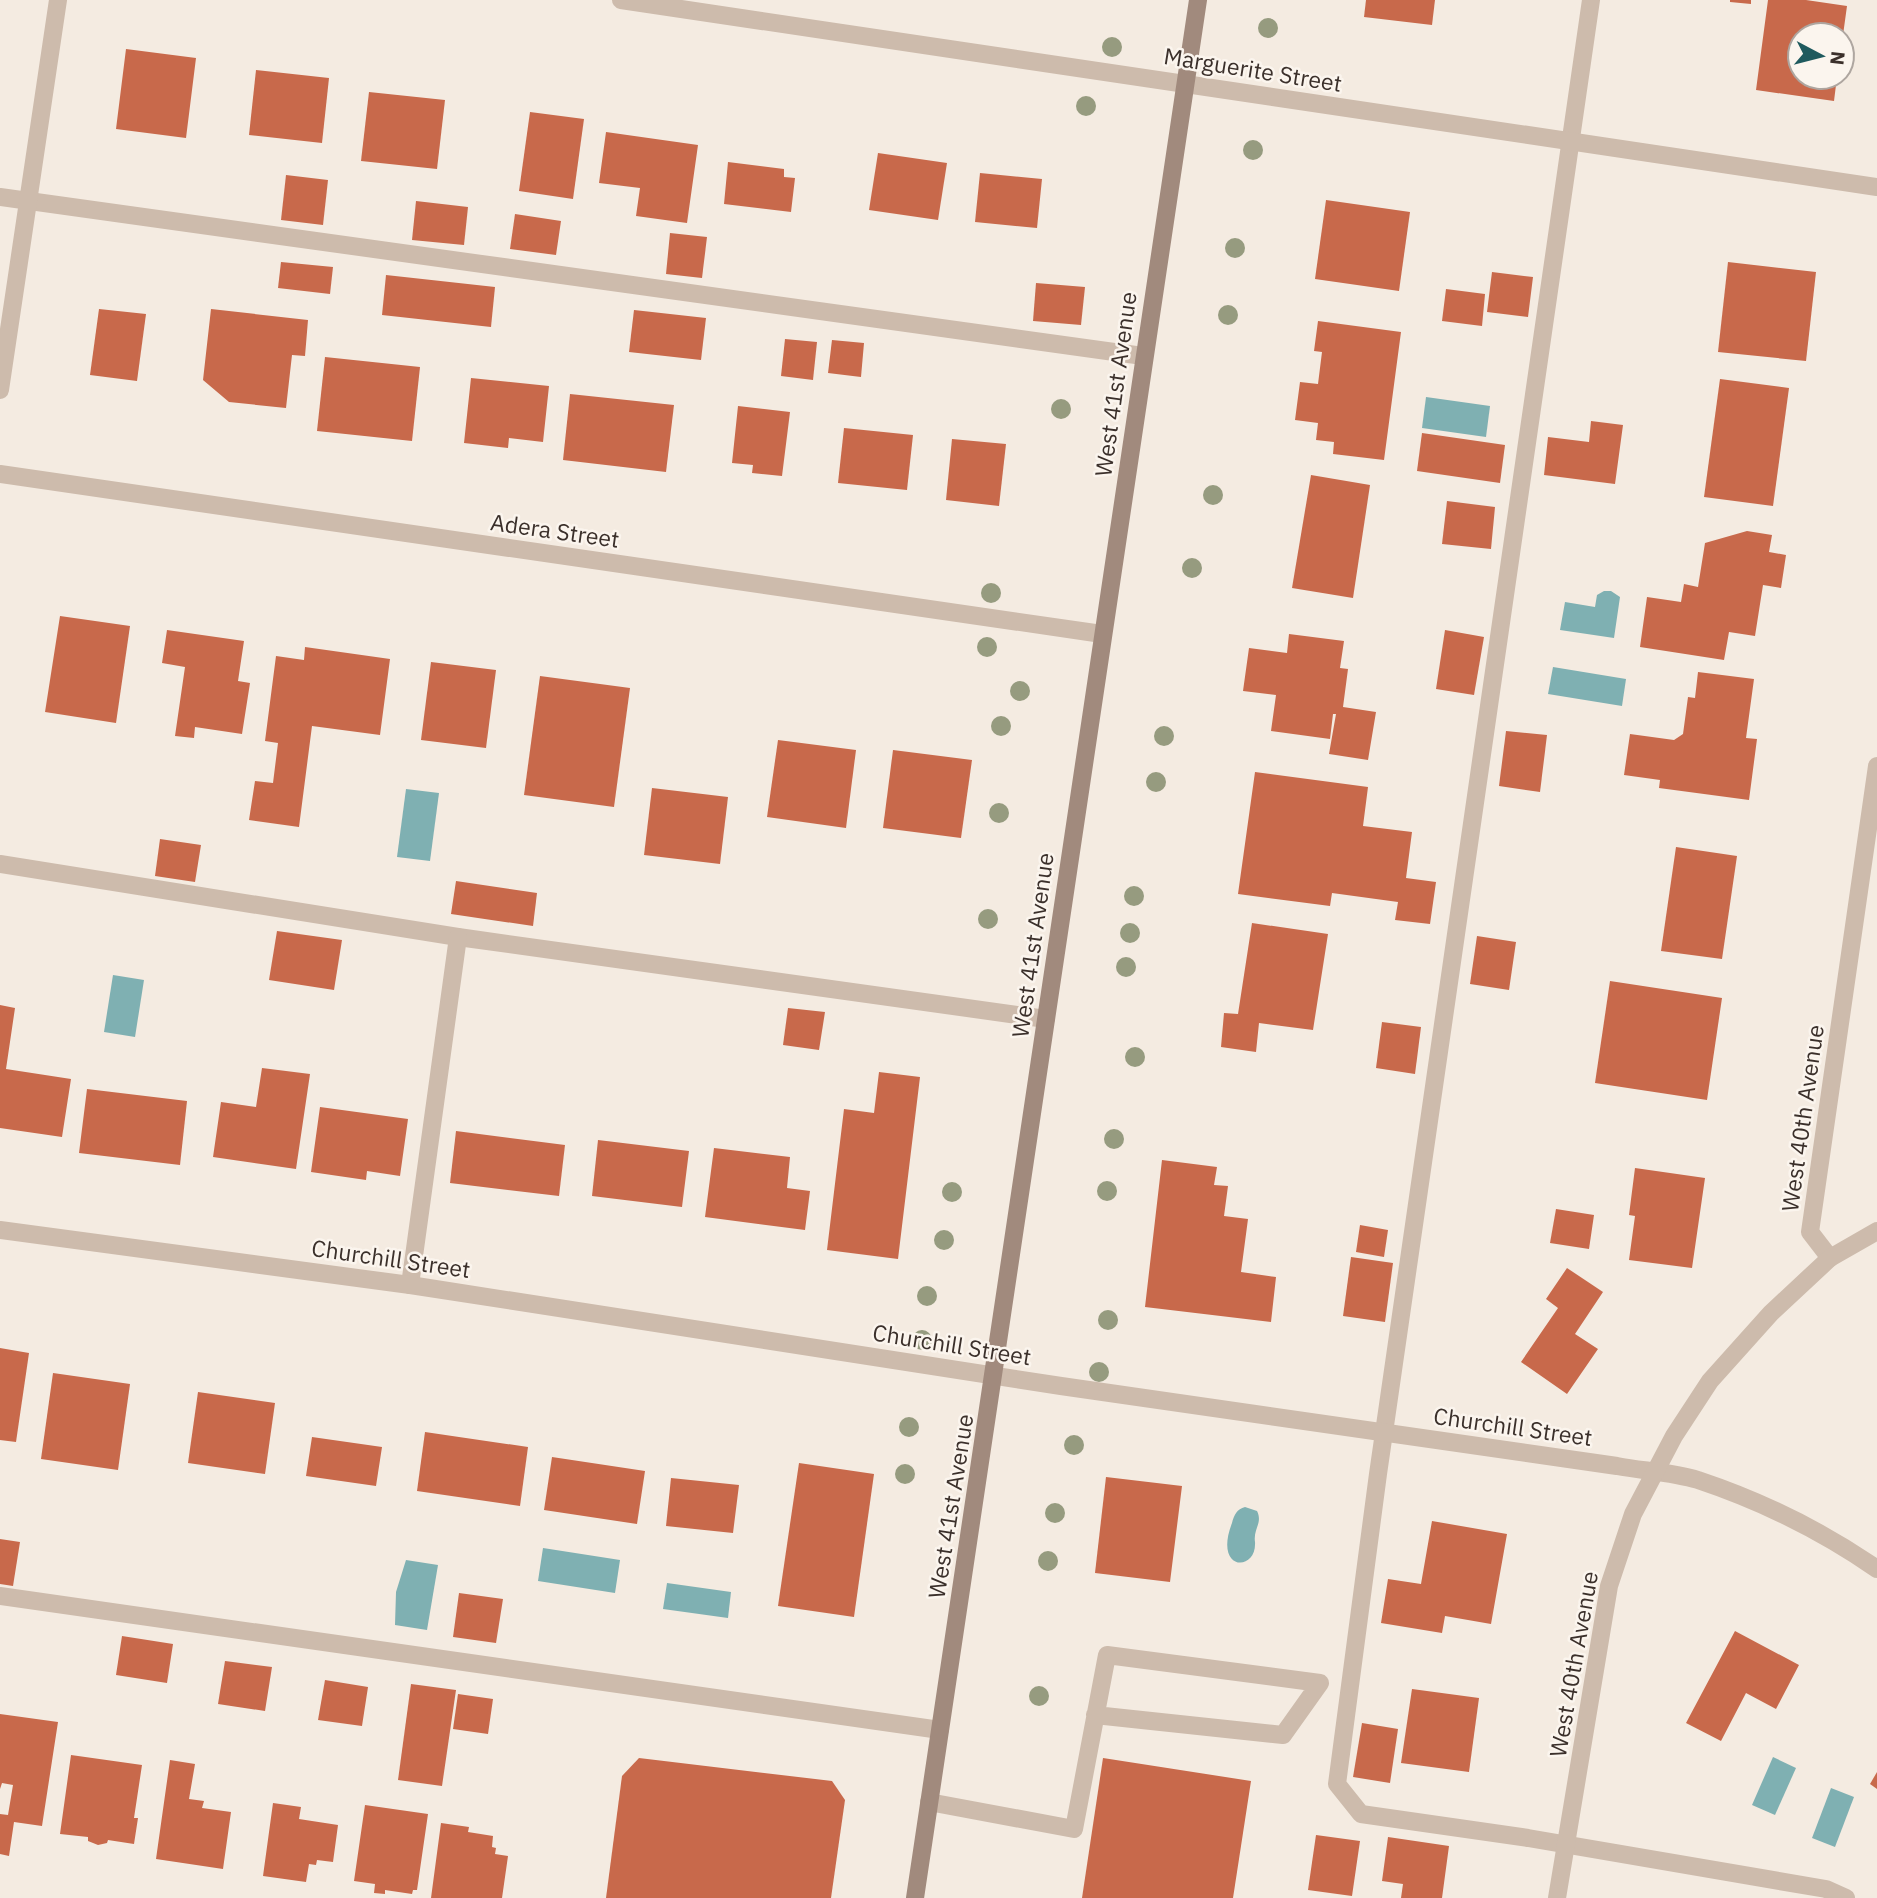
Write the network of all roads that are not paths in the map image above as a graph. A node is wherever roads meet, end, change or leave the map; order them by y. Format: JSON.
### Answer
{"nodes":[{"id":1,"x":58,"y":0,"type":"edge"},
{"id":2,"x":621,"y":0,"type":"edge"},
{"id":3,"x":1198,"y":0,"type":"edge"},
{"id":4,"x":1591,"y":0,"type":"edge"},
{"id":5,"x":1185,"y":83,"type":"junction"},
{"id":6,"x":1571,"y":142,"type":"junction"},
{"id":7,"x":1877,"y":187,"type":"edge"},
{"id":8,"x":0,"y":197,"type":"edge"},
{"id":9,"x":26,"y":201,"type":"junction"},
{"id":10,"x":1143,"y":356,"type":"junction"},
{"id":11,"x":0,"y":390,"type":"edge"},
{"id":12,"x":0,"y":474,"type":"edge"},
{"id":13,"x":1102,"y":634,"type":"junction"},
{"id":14,"x":1877,"y":766,"type":"edge"},
{"id":15,"x":0,"y":864,"type":"edge"},
{"id":16,"x":458,"y":937,"type":"junction"},
{"id":17,"x":1046,"y":1019,"type":"junction"},
{"id":18,"x":0,"y":1230,"type":"edge"},
{"id":19,"x":1877,"y":1231,"type":"edge"},
{"id":20,"x":1830,"y":1258,"type":"junction"},
{"id":21,"x":410,"y":1285,"type":"junction"},
{"id":22,"x":994,"y":1375,"type":"junction"},
{"id":23,"x":1385,"y":1433,"type":"junction"},
{"id":24,"x":1654,"y":1473,"type":"junction"},
{"id":25,"x":1877,"y":1569,"type":"edge"},
{"id":26,"x":0,"y":1596,"type":"edge"},
{"id":27,"x":1095,"y":1715,"type":"junction"},
{"id":28,"x":940,"y":1730,"type":"junction"},
{"id":29,"x":929,"y":1802,"type":"junction"},
{"id":30,"x":1565,"y":1845,"type":"junction"},
{"id":31,"x":915,"y":1898,"type":"edge"},
{"id":32,"x":1557,"y":1898,"type":"edge"},
{"id":33,"x":1846,"y":1898,"type":"edge"}],
"edges":[{"from":1,"to":9,"type":"street"},
{"from":2,"to":5,"type":"street","name":"Marguerite Street"},
{"from":3,"to":5,"type":"main road","name":"West 41st Avenue"},
{"from":4,"to":6,"type":"street"},
{"from":5,"to":6,"type":"street","name":"Marguerite Street"},
{"from":5,"to":10,"type":"main road","name":"West 41st Avenue"},
{"from":6,"to":7,"type":"street","name":"Marguerite Street"},
{"from":6,"to":23,"type":"street"},
{"from":8,"to":9,"type":"street"},
{"from":9,"to":10,"type":"street"},
{"from":9,"to":11,"type":"street"},
{"from":10,"to":13,"type":"main road","name":"West 41st Avenue"},
{"from":12,"to":13,"type":"street","name":"Adera Street"},
{"from":13,"to":17,"type":"main road","name":"West 41st Avenue"},
{"from":14,"to":20,"type":"street","name":"West 40th Avenue"},
{"from":15,"to":16,"type":"street"},
{"from":16,"to":17,"type":"street"},
{"from":16,"to":21,"type":"street"},
{"from":17,"to":22,"type":"main road","name":"West 41st Avenue"},
{"from":18,"to":21,"type":"street","name":"Churchill Street"},
{"from":19,"to":20,"type":"street"},
{"from":20,"to":24,"type":"street","name":"West 40th Avenue"},
{"from":21,"to":22,"type":"street","name":"Churchill Street"},
{"from":22,"to":23,"type":"street","name":"Churchill Street"},
{"from":22,"to":28,"type":"main road","name":"West 41st Avenue"},
{"from":23,"to":24,"type":"street","name":"Churchill Street"},
{"from":23,"to":30,"type":"street"},
{"from":24,"to":25,"type":"street","name":"Churchill Street"},
{"from":24,"to":30,"type":"street","name":"West 40th Avenue"},
{"from":26,"to":28,"type":"street"},
{"from":27,"to":27,"type":"street"},
{"from":27,"to":29,"type":"street"},
{"from":28,"to":29,"type":"main road","name":"West 41st Avenue"},
{"from":29,"to":31,"type":"main road","name":"West 41st Avenue"},
{"from":30,"to":32,"type":"street","name":"West 40th Avenue"},
{"from":30,"to":33,"type":"street"}]}
